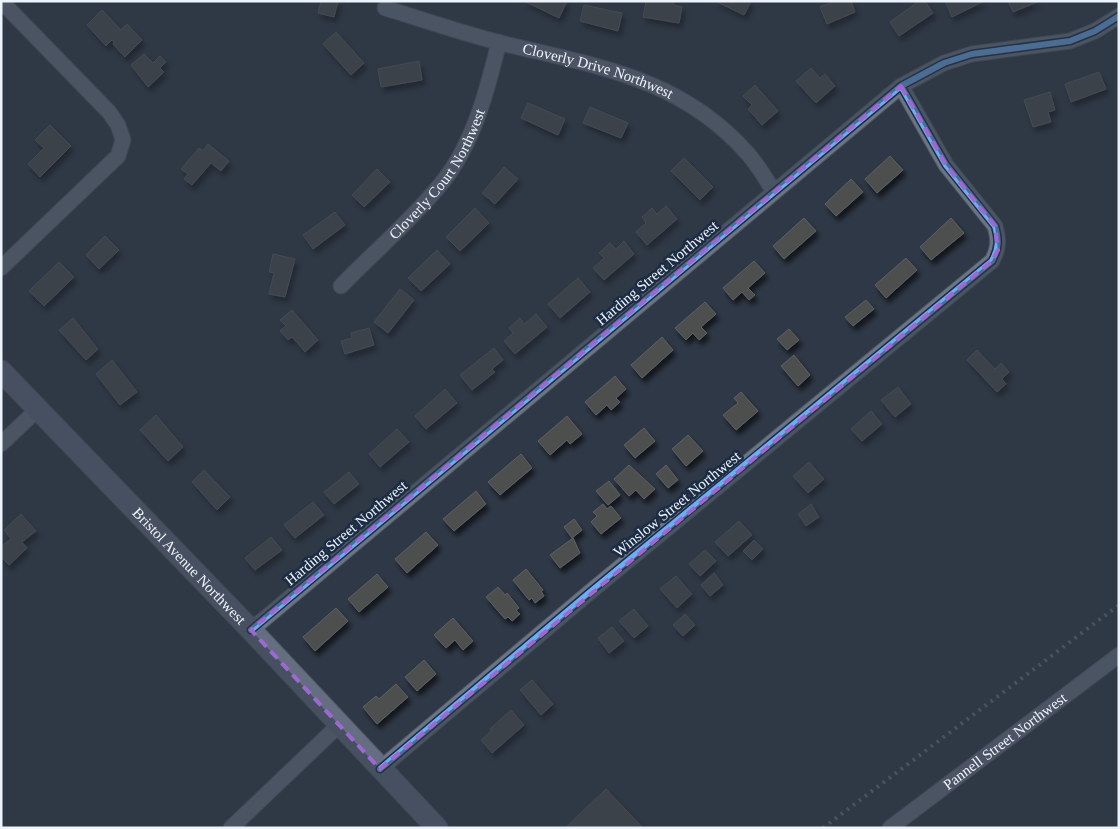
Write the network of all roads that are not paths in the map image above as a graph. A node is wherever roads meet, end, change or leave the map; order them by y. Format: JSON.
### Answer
{"nodes":[{"id":1,"x":1,"y":1,"type":"edge"},
{"id":2,"x":385,"y":8,"type":"dead end"},
{"id":3,"x":1119,"y":16,"type":"edge"},
{"id":4,"x":499,"y":42,"type":"junction"},
{"id":5,"x":900,"y":86,"type":"junction"},
{"id":6,"x":774,"y":192,"type":"junction"},
{"id":7,"x":1,"y":268,"type":"edge"},
{"id":8,"x":341,"y":286,"type":"dead end"},
{"id":9,"x":1,"y":370,"type":"edge"},
{"id":10,"x":38,"y":408,"type":"junction"},
{"id":11,"x":1,"y":444,"type":"edge"},
{"id":12,"x":251,"y":630,"type":"junction"},
{"id":13,"x":1119,"y":655,"type":"edge"},
{"id":14,"x":339,"y":726,"type":"junction"},
{"id":15,"x":380,"y":769,"type":"junction"},
{"id":16,"x":231,"y":828,"type":"edge"},
{"id":17,"x":437,"y":828,"type":"edge"},
{"id":18,"x":890,"y":828,"type":"edge"}],
"edges":[{"from":1,"to":7,"type":"street"},
{"from":2,"to":4,"type":"street","name":"Cloverly Drive Northwest"},
{"from":3,"to":5,"type":"street","name":"Harding Street Northwest"},
{"from":4,"to":6,"type":"street","name":"Cloverly Drive Northwest"},
{"from":4,"to":8,"type":"street","name":"Cloverly Court Northwest"},
{"from":5,"to":6,"type":"street","name":"Harding Street Northwest"},
{"from":5,"to":15,"type":"street","name":"Winslow Street Northwest"},
{"from":6,"to":12,"type":"street","name":"Harding Street Northwest"},
{"from":9,"to":10,"type":"street","name":"Bristol Avenue Northwest"},
{"from":10,"to":11,"type":"street"},
{"from":10,"to":12,"type":"street","name":"Bristol Avenue Northwest"},
{"from":12,"to":14,"type":"street","name":"Bristol Avenue Northwest"},
{"from":13,"to":18,"type":"street","name":"Pannell Street Northwest"},
{"from":14,"to":15,"type":"street","name":"Bristol Avenue Northwest"},
{"from":14,"to":16,"type":"street"},
{"from":15,"to":17,"type":"street","name":"Bristol Avenue Northwest"}]}
